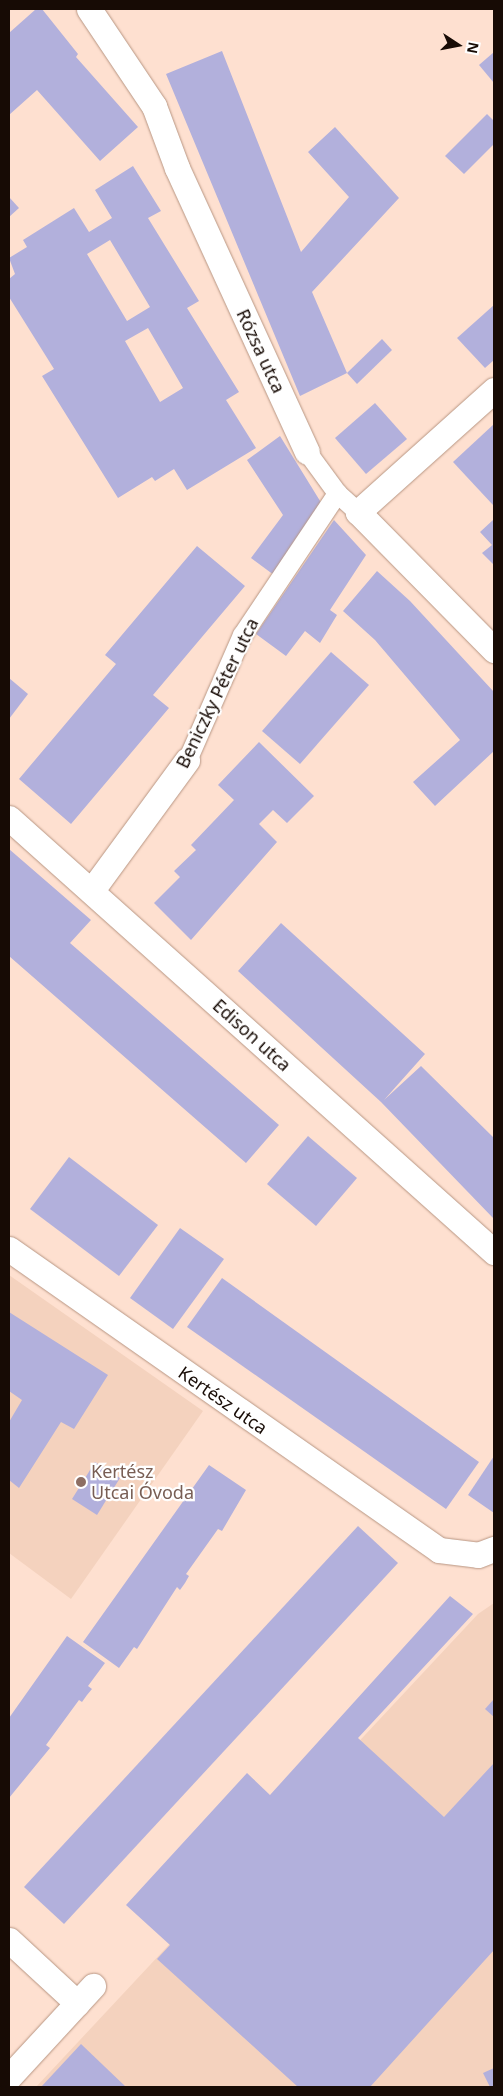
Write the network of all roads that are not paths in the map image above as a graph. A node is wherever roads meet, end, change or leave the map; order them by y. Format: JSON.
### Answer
{"nodes":[{"id":1,"x":89,"y":9,"type":"edge"},
{"id":2,"x":494,"y":390,"type":"edge"},
{"id":3,"x":307,"y":452,"type":"joint"},
{"id":4,"x":338,"y":493,"type":"junction"},
{"id":5,"x":358,"y":512,"type":"junction"},
{"id":6,"x":494,"y":650,"type":"edge"},
{"id":7,"x":187,"y":760,"type":"joint"},
{"id":8,"x":9,"y":818,"type":"edge"},
{"id":9,"x":92,"y":890,"type":"junction"},
{"id":10,"x":9,"y":1249,"type":"edge"},
{"id":11,"x":494,"y":1252,"type":"edge"},
{"id":12,"x":494,"y":1549,"type":"edge"},
{"id":13,"x":9,"y":1940,"type":"edge"},
{"id":14,"x":9,"y":2077,"type":"edge"}],
"edges":[{"from":1,"to":3,"type":"street","name":"Rózsa utca"},
{"from":2,"to":5,"type":"street"},
{"from":3,"to":4,"type":"street","name":"Rózsa utca"},
{"from":4,"to":5,"type":"street","name":"Rózsa utca"},
{"from":4,"to":7,"type":"street","name":"Beniczky Péter utca"},
{"from":5,"to":6,"type":"street","name":"Rózsa utca"},
{"from":7,"to":9,"type":"street","name":"Beniczky Péter utca"},
{"from":8,"to":9,"type":"street","name":"Edison utca"},
{"from":9,"to":11,"type":"street","name":"Edison utca"},
{"from":10,"to":12,"type":"street","name":"Kertész utca"},
{"from":13,"to":14,"type":"street"}]}
